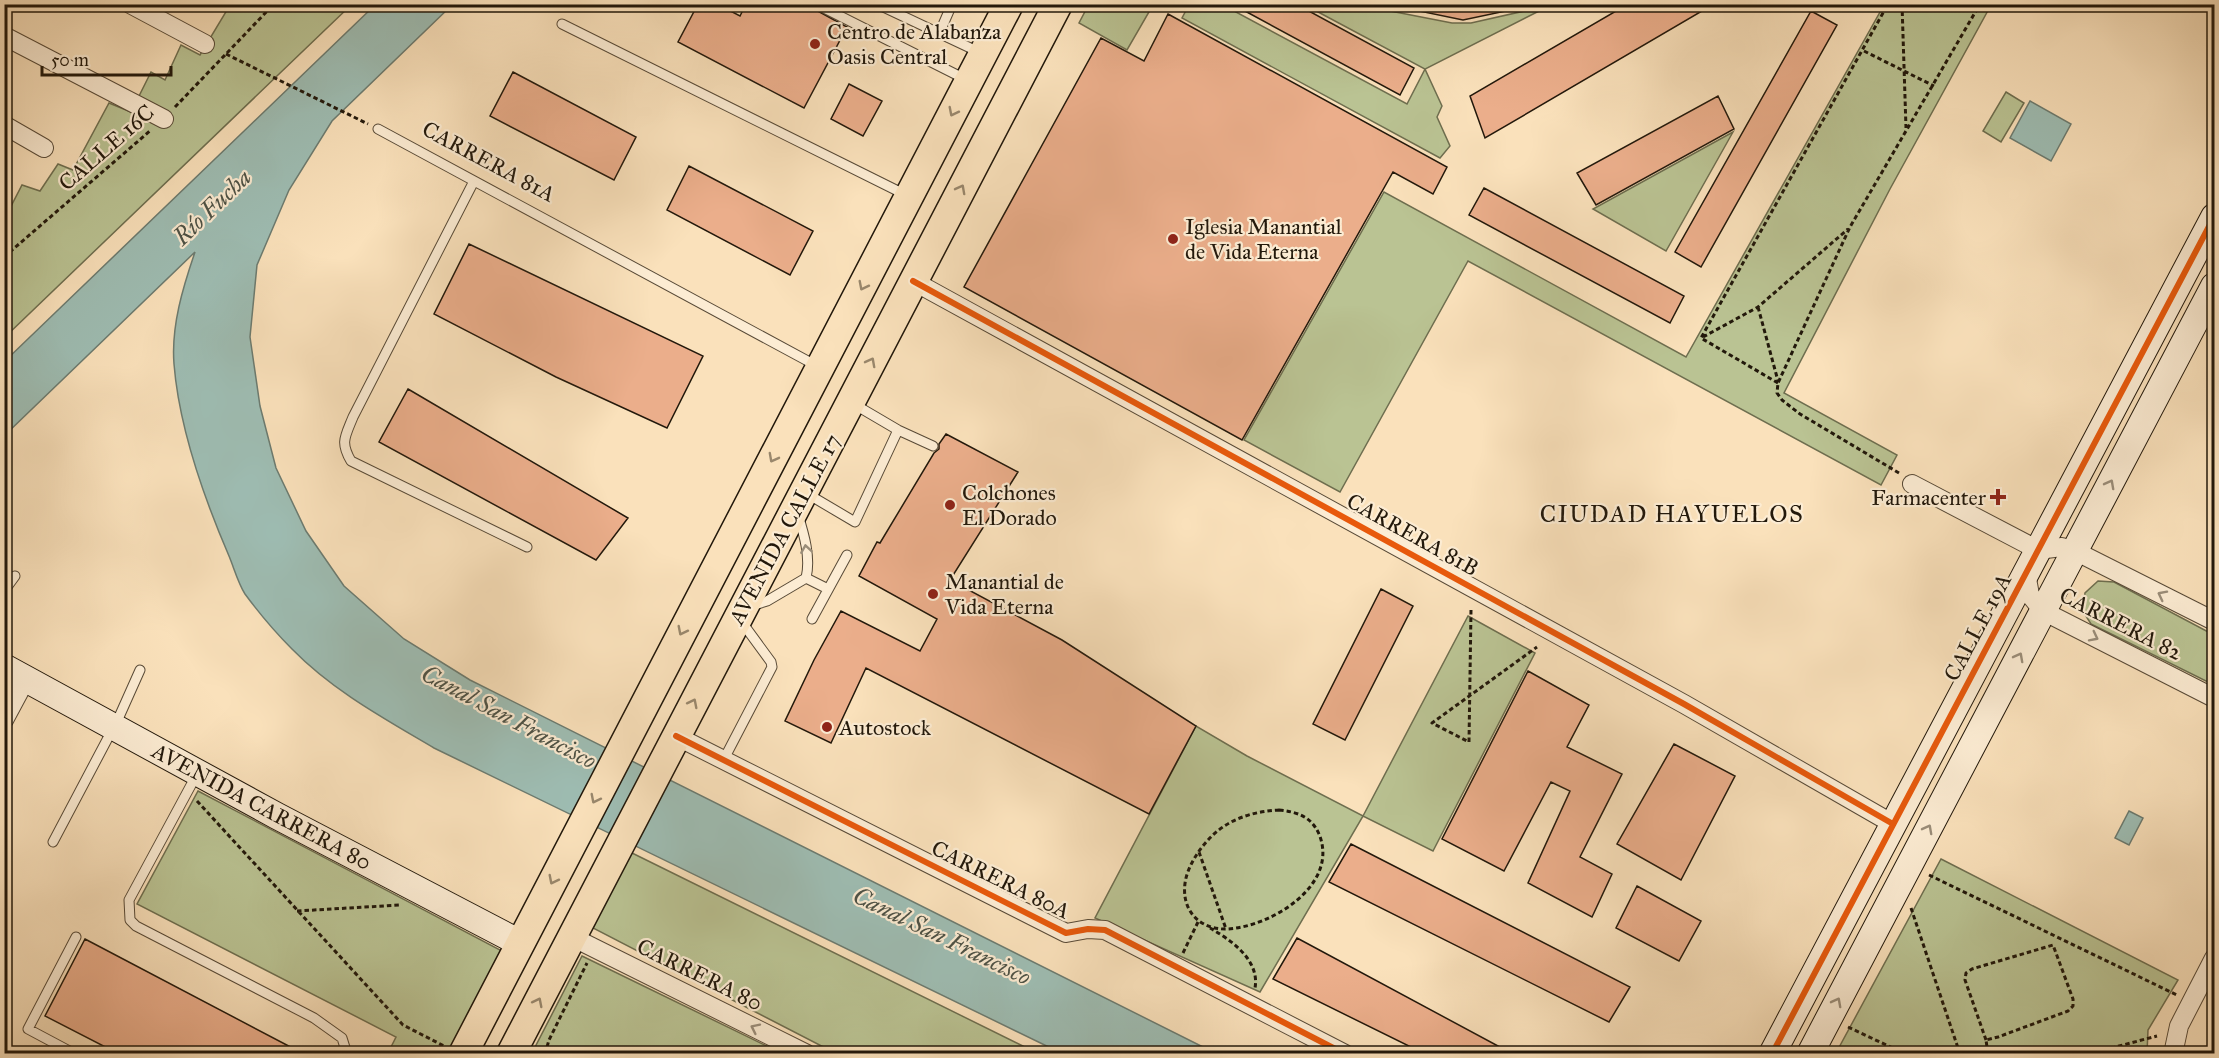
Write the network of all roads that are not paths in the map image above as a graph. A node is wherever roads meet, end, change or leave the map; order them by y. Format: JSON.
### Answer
{"nodes":[{"id":1,"x":130,"y":4,"type":"edge"},
{"id":2,"x":816,"y":4,"type":"edge"},
{"id":3,"x":877,"y":4,"type":"edge"},
{"id":4,"x":952,"y":4,"type":"edge"},
{"id":5,"x":1009,"y":4,"type":"edge"},
{"id":6,"x":1058,"y":4,"type":"edge"},
{"id":7,"x":562,"y":24,"type":"dead end"},
{"id":8,"x":939,"y":34,"type":"junction"},
{"id":9,"x":4,"y":36,"type":"edge"},
{"id":10,"x":205,"y":44,"type":"dead end"},
{"id":11,"x":983,"y":54,"type":"junction"},
{"id":12,"x":968,"y":81,"type":"junction"},
{"id":13,"x":164,"y":119,"type":"road end"},
{"id":14,"x":4,"y":125,"type":"edge"},
{"id":15,"x":378,"y":129,"type":"road end"},
{"id":16,"x":44,"y":148,"type":"dead end"},
{"id":17,"x":474,"y":181,"type":"junction"},
{"id":18,"x":909,"y":196,"type":"junction"},
{"id":19,"x":2214,"y":217,"type":"edge"},
{"id":20,"x":913,"y":280,"type":"junction"},
{"id":21,"x":2214,"y":286,"type":"edge"},
{"id":22,"x":820,"y":368,"type":"junction"},
{"id":23,"x":850,"y":401,"type":"junction"},
{"id":24,"x":898,"y":430,"type":"junction"},
{"id":25,"x":933,"y":446,"type":"dead end"},
{"id":26,"x":1912,"y":484,"type":"road end"},
{"id":27,"x":799,"y":499,"type":"junction"},
{"id":28,"x":527,"y":547,"type":"dead end"},
{"id":29,"x":2038,"y":550,"type":"junction"},
{"id":30,"x":2075,"y":551,"type":"junction"},
{"id":31,"x":847,"y":555,"type":"dead end"},
{"id":32,"x":2026,"y":573,"type":"junction"},
{"id":33,"x":15,"y":576,"type":"dead end"},
{"id":34,"x":806,"y":578,"type":"junction"},
{"id":35,"x":828,"y":589,"type":"junction"},
{"id":36,"x":4,"y":591,"type":"edge"},
{"id":37,"x":2043,"y":611,"type":"junction"},
{"id":38,"x":740,"y":612,"type":"junction"},
{"id":39,"x":812,"y":619,"type":"dead end"},
{"id":40,"x":2214,"y":621,"type":"edge"},
{"id":41,"x":140,"y":670,"type":"dead end"},
{"id":42,"x":15,"y":673,"type":"edge"},
{"id":43,"x":2214,"y":698,"type":"edge"},
{"id":44,"x":4,"y":720,"type":"edge"},
{"id":45,"x":114,"y":726,"type":"junction"},
{"id":46,"x":671,"y":745,"type":"junction"},
{"id":47,"x":723,"y":761,"type":"junction"},
{"id":48,"x":193,"y":782,"type":"junction"},
{"id":49,"x":1893,"y":824,"type":"junction"},
{"id":50,"x":53,"y":842,"type":"dead end"},
{"id":51,"x":76,"y":937,"type":"dead end"},
{"id":52,"x":572,"y":937,"type":"junction"},
{"id":53,"x":520,"y":943,"type":"junction"},
{"id":54,"x":2214,"y":958,"type":"edge"},
{"id":55,"x":455,"y":1051,"type":"edge"},
{"id":56,"x":75,"y":1053,"type":"edge"},
{"id":57,"x":347,"y":1053,"type":"edge"},
{"id":58,"x":511,"y":1053,"type":"edge"},
{"id":59,"x":807,"y":1053,"type":"edge"},
{"id":60,"x":1345,"y":1053,"type":"edge"},
{"id":61,"x":1772,"y":1053,"type":"edge"},
{"id":62,"x":1810,"y":1053,"type":"edge"},
{"id":63,"x":2174,"y":1053,"type":"edge"}],
"edges":[{"from":1,"to":10,"type":"street"},
{"from":2,"to":12,"type":"lane"},
{"from":3,"to":8,"type":"lane"},
{"from":4,"to":8,"type":"lane"},
{"from":5,"to":11,"type":"main road","name":"AVENIDA CALLE 17"},
{"from":20,"to":6,"type":"main road","name":"AVENIDA CALLE 17","one_way":true},
{"from":7,"to":18,"type":"lane"},
{"from":8,"to":11,"type":"lane"},
{"from":9,"to":13,"type":"street"},
{"from":11,"to":12,"type":"main road","name":"AVENIDA CALLE 17"},
{"from":12,"to":18,"type":"main road","name":"AVENIDA CALLE 17","one_way":true},
{"from":14,"to":16,"type":"street"},
{"from":15,"to":17,"type":"lane","name":"CARRERA 81A"},
{"from":17,"to":22,"type":"lane","name":"CARRERA 81A"},
{"from":17,"to":28,"type":"lane"},
{"from":18,"to":22,"type":"main road","name":"AVENIDA CALLE 17","one_way":true},
{"from":19,"to":29,"type":"street","name":"CALLE 19A"},
{"from":23,"to":20,"type":"main road","name":"AVENIDA CALLE 17","one_way":true},
{"from":20,"to":49,"type":"street","name":"CARRERA 81B"},
{"from":30,"to":21,"type":"street","one_way":true},
{"from":22,"to":53,"type":"main road","name":"AVENIDA CALLE 17","one_way":true},
{"from":23,"to":24,"type":"lane"},
{"from":23,"to":27,"type":"main road","name":"AVENIDA CALLE 17"},
{"from":24,"to":25,"type":"lane"},
{"from":24,"to":27,"type":"lane"},
{"from":26,"to":29,"type":"street"},
{"from":34,"to":27,"type":"lane","one_way":true},
{"from":27,"to":38,"type":"main road","name":"AVENIDA CALLE 17"},
{"from":29,"to":30,"type":"street","name":"CARRERA 82"},
{"from":29,"to":32,"type":"street","name":"CALLE 19A"},
{"from":30,"to":37,"type":"street"},
{"from":40,"to":30,"type":"street","name":"CARRERA 82","one_way":true},
{"from":31,"to":35,"type":"lane"},
{"from":32,"to":37,"type":"street","name":"CARRERA 82"},
{"from":32,"to":49,"type":"street","name":"CALLE 19A"},
{"from":33,"to":36,"type":"lane"},
{"from":34,"to":35,"type":"lane"},
{"from":34,"to":38,"type":"lane"},
{"from":35,"to":39,"type":"lane"},
{"from":37,"to":43,"type":"street","name":"CARRERA 82","one_way":true},
{"from":62,"to":37,"type":"street","one_way":true},
{"from":46,"to":38,"type":"main road","name":"AVENIDA CALLE 17","one_way":true},
{"from":38,"to":47,"type":"lane"},
{"from":41,"to":45,"type":"lane"},
{"from":42,"to":44,"type":"street"},
{"from":42,"to":45,"type":"street","name":"AVENIDA CARRERA 80"},
{"from":45,"to":48,"type":"street","name":"AVENIDA CARRERA 80"},
{"from":45,"to":50,"type":"lane"},
{"from":46,"to":47,"type":"street","name":"CARRERA 80A"},
{"from":46,"to":52,"type":"main road","name":"AVENIDA CALLE 17"},
{"from":47,"to":60,"type":"street","name":"CARRERA 80A"},
{"from":48,"to":53,"type":"street","name":"AVENIDA CARRERA 80"},
{"from":48,"to":57,"type":"lane"},
{"from":49,"to":61,"type":"street","name":"CALLE 19A"},
{"from":51,"to":56,"type":"lane"},
{"from":58,"to":52,"type":"main road","name":"AVENIDA CALLE 17","one_way":true},
{"from":59,"to":52,"type":"street","name":"CARRERA 80","one_way":true},
{"from":53,"to":55,"type":"main road","name":"AVENIDA CALLE 17"},
{"from":54,"to":63,"type":"street"}]}
